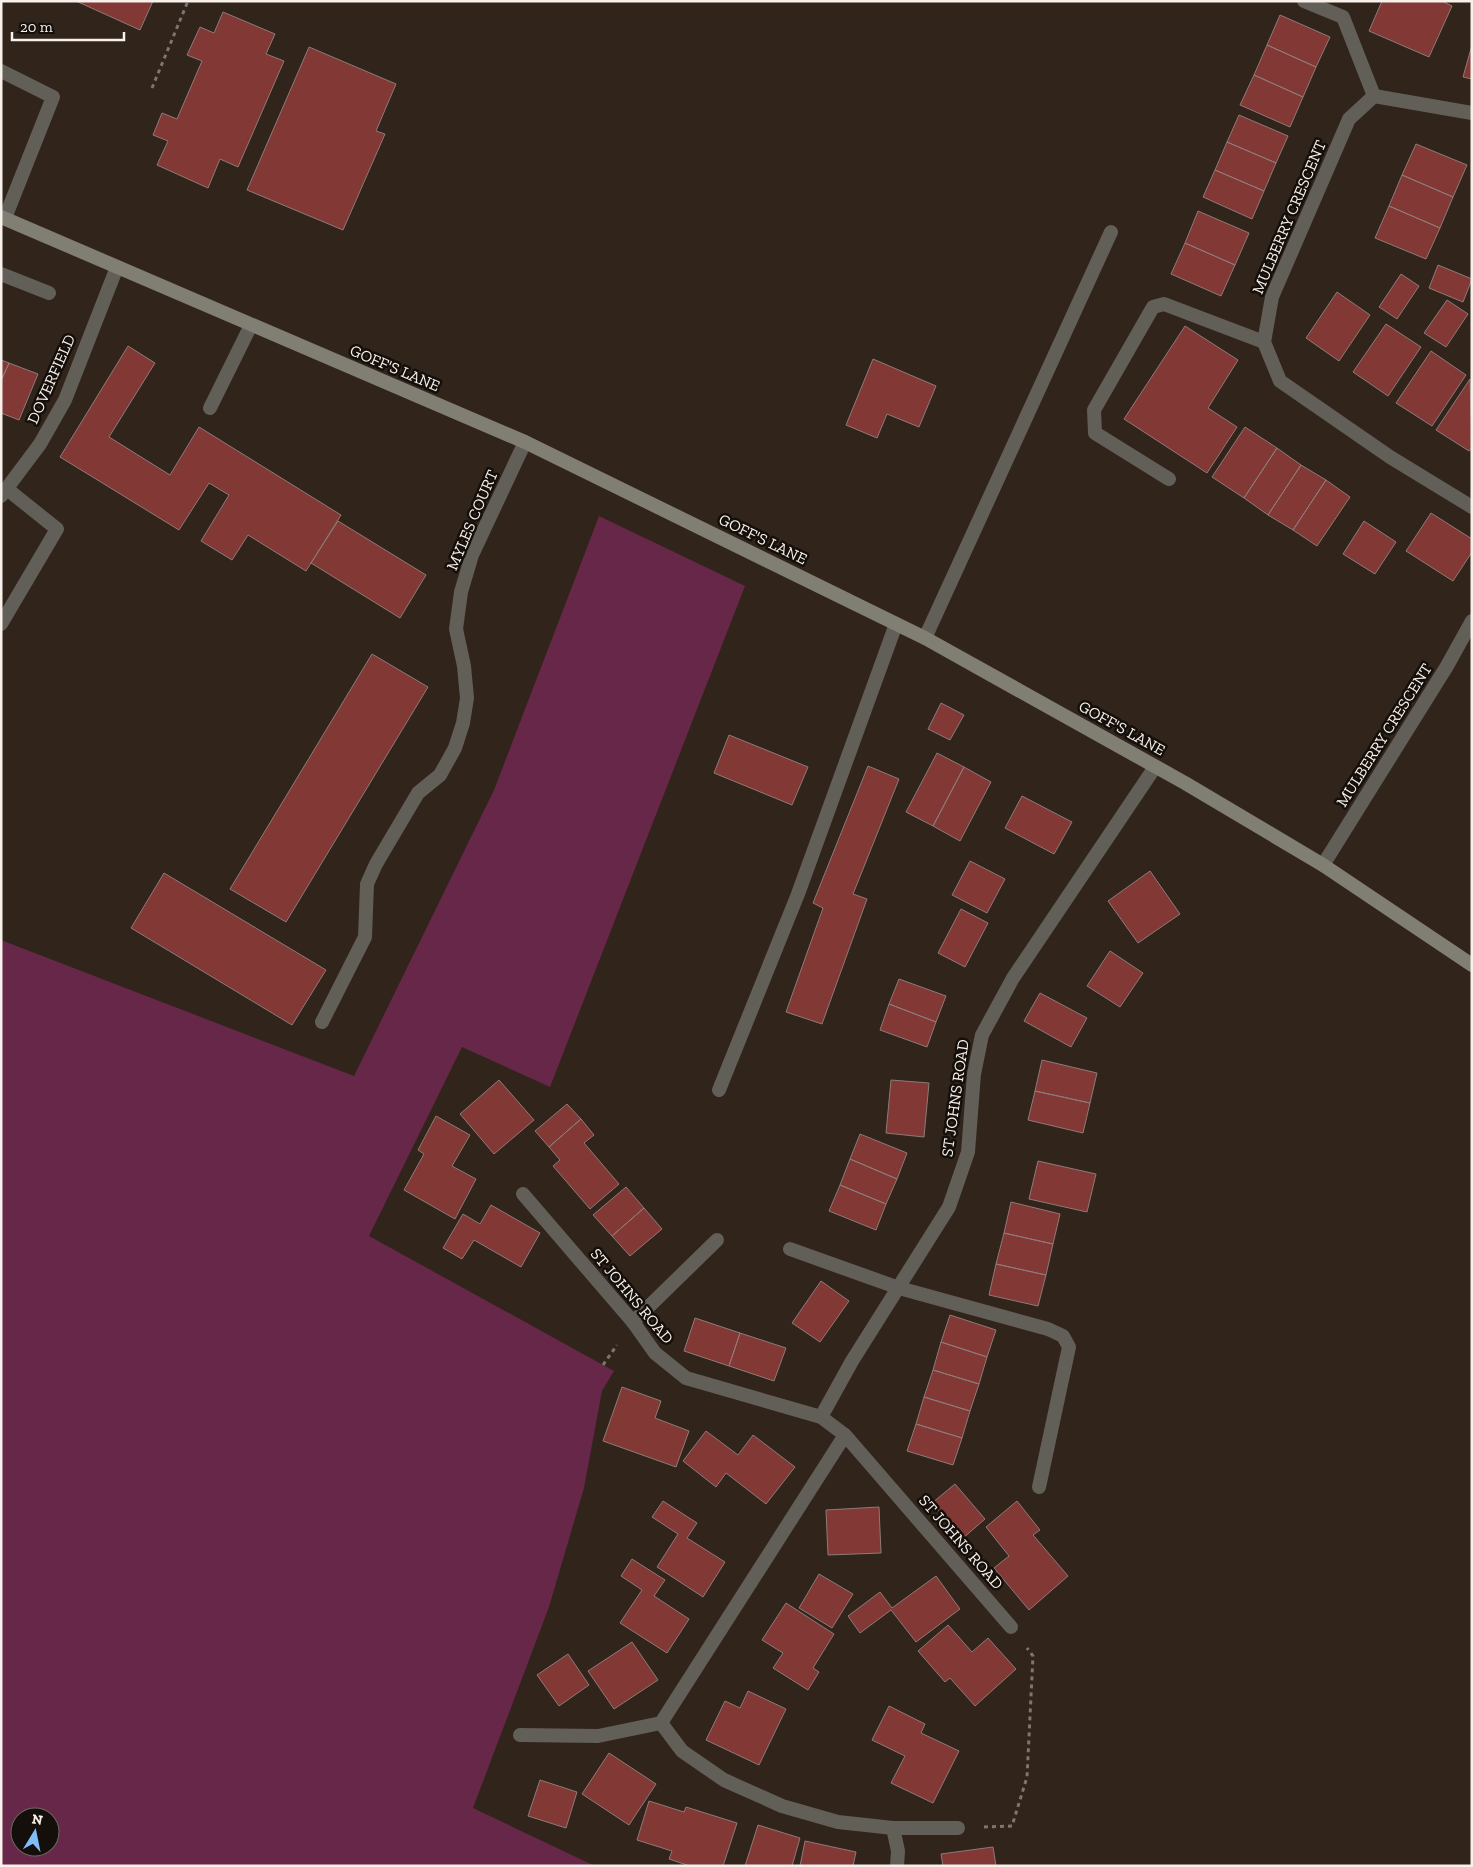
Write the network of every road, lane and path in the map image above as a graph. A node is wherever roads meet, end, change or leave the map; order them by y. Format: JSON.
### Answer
{"nodes":[{"id":1,"x":188,"y":1,"type":"edge"},
{"id":2,"x":1304,"y":1,"type":"edge"},
{"id":3,"x":1,"y":71,"type":"edge"},
{"id":4,"x":152,"y":88,"type":"dead end"},
{"id":5,"x":1374,"y":96,"type":"junction"},
{"id":6,"x":1472,"y":113,"type":"edge"},
{"id":7,"x":3,"y":218,"type":"edge"},
{"id":8,"x":1111,"y":232,"type":"dead end"},
{"id":9,"x":117,"y":267,"type":"junction"},
{"id":10,"x":1,"y":274,"type":"edge"},
{"id":11,"x":49,"y":293,"type":"dead end"},
{"id":12,"x":251,"y":325,"type":"junction"},
{"id":13,"x":1264,"y":342,"type":"junction"},
{"id":14,"x":210,"y":408,"type":"dead end"},
{"id":15,"x":525,"y":442,"type":"junction"},
{"id":16,"x":1169,"y":478,"type":"dead end"},
{"id":17,"x":4,"y":493,"type":"edge"},
{"id":18,"x":1472,"y":507,"type":"edge"},
{"id":19,"x":1472,"y":621,"type":"edge"},
{"id":20,"x":1,"y":624,"type":"edge"},
{"id":21,"x":896,"y":624,"type":"junction"},
{"id":22,"x":925,"y":638,"type":"junction"},
{"id":23,"x":1156,"y":767,"type":"junction"},
{"id":24,"x":1323,"y":865,"type":"junction"},
{"id":25,"x":1472,"y":965,"type":"edge"},
{"id":26,"x":322,"y":1022,"type":"dead end"},
{"id":27,"x":719,"y":1090,"type":"dead end"},
{"id":28,"x":523,"y":1194,"type":"dead end"},
{"id":29,"x":717,"y":1240,"type":"dead end"},
{"id":30,"x":790,"y":1249,"type":"dead end"},
{"id":31,"x":899,"y":1288,"type":"junction"},
{"id":32,"x":633,"y":1322,"type":"junction"},
{"id":33,"x":821,"y":1417,"type":"junction"},
{"id":34,"x":845,"y":1436,"type":"junction"},
{"id":35,"x":1039,"y":1487,"type":"dead end"},
{"id":36,"x":1011,"y":1628,"type":"joint"},
{"id":37,"x":661,"y":1723,"type":"junction"},
{"id":38,"x":520,"y":1735,"type":"dead end"},
{"id":39,"x":893,"y":1828,"type":"junction"},
{"id":40,"x":958,"y":1828,"type":"joint"},
{"id":41,"x":897,"y":1866,"type":"edge"}],
"edges":[{"from":1,"to":4,"type":"path"},
{"from":2,"to":5,"type":"street"},
{"from":3,"to":7,"type":"street"},
{"from":5,"to":6,"type":"street"},
{"from":5,"to":13,"type":"street","name":"MULBERRY CRESCENT"},
{"from":7,"to":9,"type":"main road","name":"GOFF'S LANE"},
{"from":8,"to":22,"type":"street"},
{"from":9,"to":12,"type":"main road","name":"GOFF'S LANE"},
{"from":9,"to":17,"type":"street","name":"DOVERFIELD"},
{"from":10,"to":11,"type":"street"},
{"from":12,"to":14,"type":"street"},
{"from":12,"to":15,"type":"main road","name":"GOFF'S LANE"},
{"from":13,"to":16,"type":"street"},
{"from":13,"to":18,"type":"street"},
{"from":15,"to":21,"type":"main road","name":"GOFF'S LANE"},
{"from":15,"to":26,"type":"street","name":"MYLES COURT"},
{"from":17,"to":20,"type":"street"},
{"from":19,"to":24,"type":"street","name":"MULBERRY CRESCENT"},
{"from":21,"to":22,"type":"main road","name":"GOFF'S LANE"},
{"from":21,"to":27,"type":"street"},
{"from":22,"to":23,"type":"main road","name":"GOFF'S LANE"},
{"from":23,"to":24,"type":"main road","name":"GOFF'S LANE"},
{"from":23,"to":31,"type":"street","name":"ST JOHNS ROAD"},
{"from":24,"to":25,"type":"main road","name":"GOFF'S LANE"},
{"from":28,"to":32,"type":"street","name":"ST JOHNS ROAD"},
{"from":29,"to":32,"type":"street"},
{"from":30,"to":31,"type":"street"},
{"from":31,"to":33,"type":"street","name":"ST JOHNS ROAD"},
{"from":31,"to":35,"type":"street"},
{"from":32,"to":33,"type":"street","name":"ST JOHNS ROAD"},
{"from":33,"to":34,"type":"street","name":"ST JOHNS ROAD"},
{"from":34,"to":36,"type":"street","name":"ST JOHNS ROAD"},
{"from":34,"to":37,"type":"street"},
{"from":36,"to":40,"type":"path"},
{"from":37,"to":38,"type":"street"},
{"from":37,"to":39,"type":"street"},
{"from":39,"to":40,"type":"street"},
{"from":39,"to":41,"type":"street"}]}
